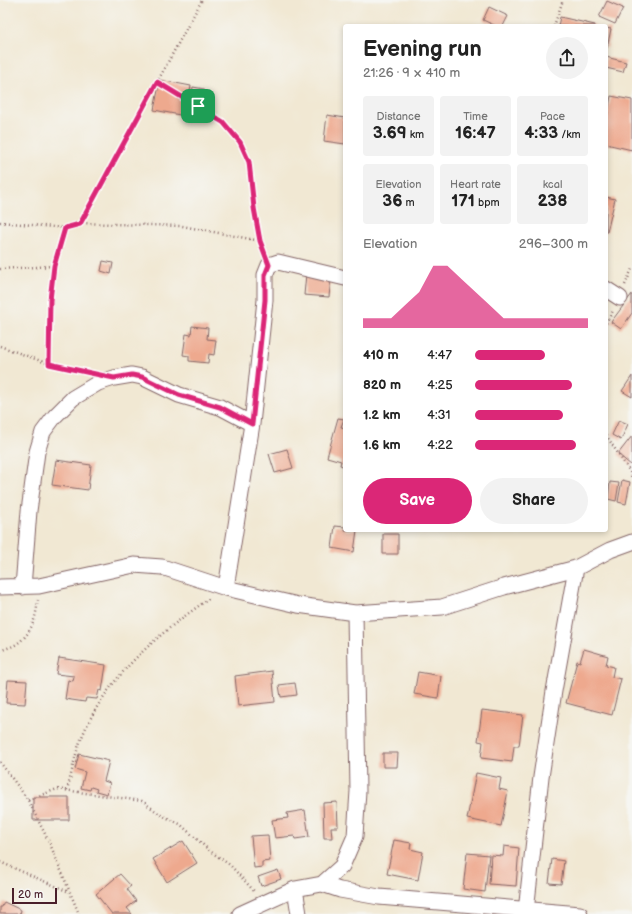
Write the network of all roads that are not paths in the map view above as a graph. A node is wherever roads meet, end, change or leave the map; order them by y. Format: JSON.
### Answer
{"nodes":[{"id":1,"x":343,"y":278,"type":"edge"},
{"id":2,"x":608,"y":291,"type":"edge"},
{"id":3,"x":620,"y":298,"type":"dead end"},
{"id":4,"x":252,"y":424,"type":"junction"},
{"id":5,"x":632,"y":542,"type":"edge"},
{"id":6,"x":576,"y":568,"type":"junction"},
{"id":7,"x":0,"y":587,"type":"edge"},
{"id":8,"x":23,"y":588,"type":"junction"},
{"id":9,"x":226,"y":588,"type":"junction"},
{"id":10,"x":355,"y":613,"type":"junction"},
{"id":11,"x":322,"y":884,"type":"junction"},
{"id":12,"x":295,"y":889,"type":"junction"},
{"id":13,"x":526,"y":911,"type":"junction"},
{"id":14,"x":240,"y":914,"type":"edge"},
{"id":15,"x":299,"y":914,"type":"edge"},
{"id":16,"x":580,"y":914,"type":"edge"}],
"edges":[{"from":1,"to":4,"type":"street"},
{"from":2,"to":3,"type":"street"},
{"from":4,"to":8,"type":"street"},
{"from":4,"to":9,"type":"street"},
{"from":5,"to":6,"type":"street"},
{"from":6,"to":10,"type":"street"},
{"from":6,"to":13,"type":"street"},
{"from":7,"to":8,"type":"street"},
{"from":8,"to":9,"type":"street"},
{"from":9,"to":10,"type":"street"},
{"from":10,"to":11,"type":"street"},
{"from":11,"to":12,"type":"street"},
{"from":11,"to":13,"type":"street"},
{"from":12,"to":14,"type":"street"},
{"from":12,"to":15,"type":"street"},
{"from":13,"to":16,"type":"street"}]}
